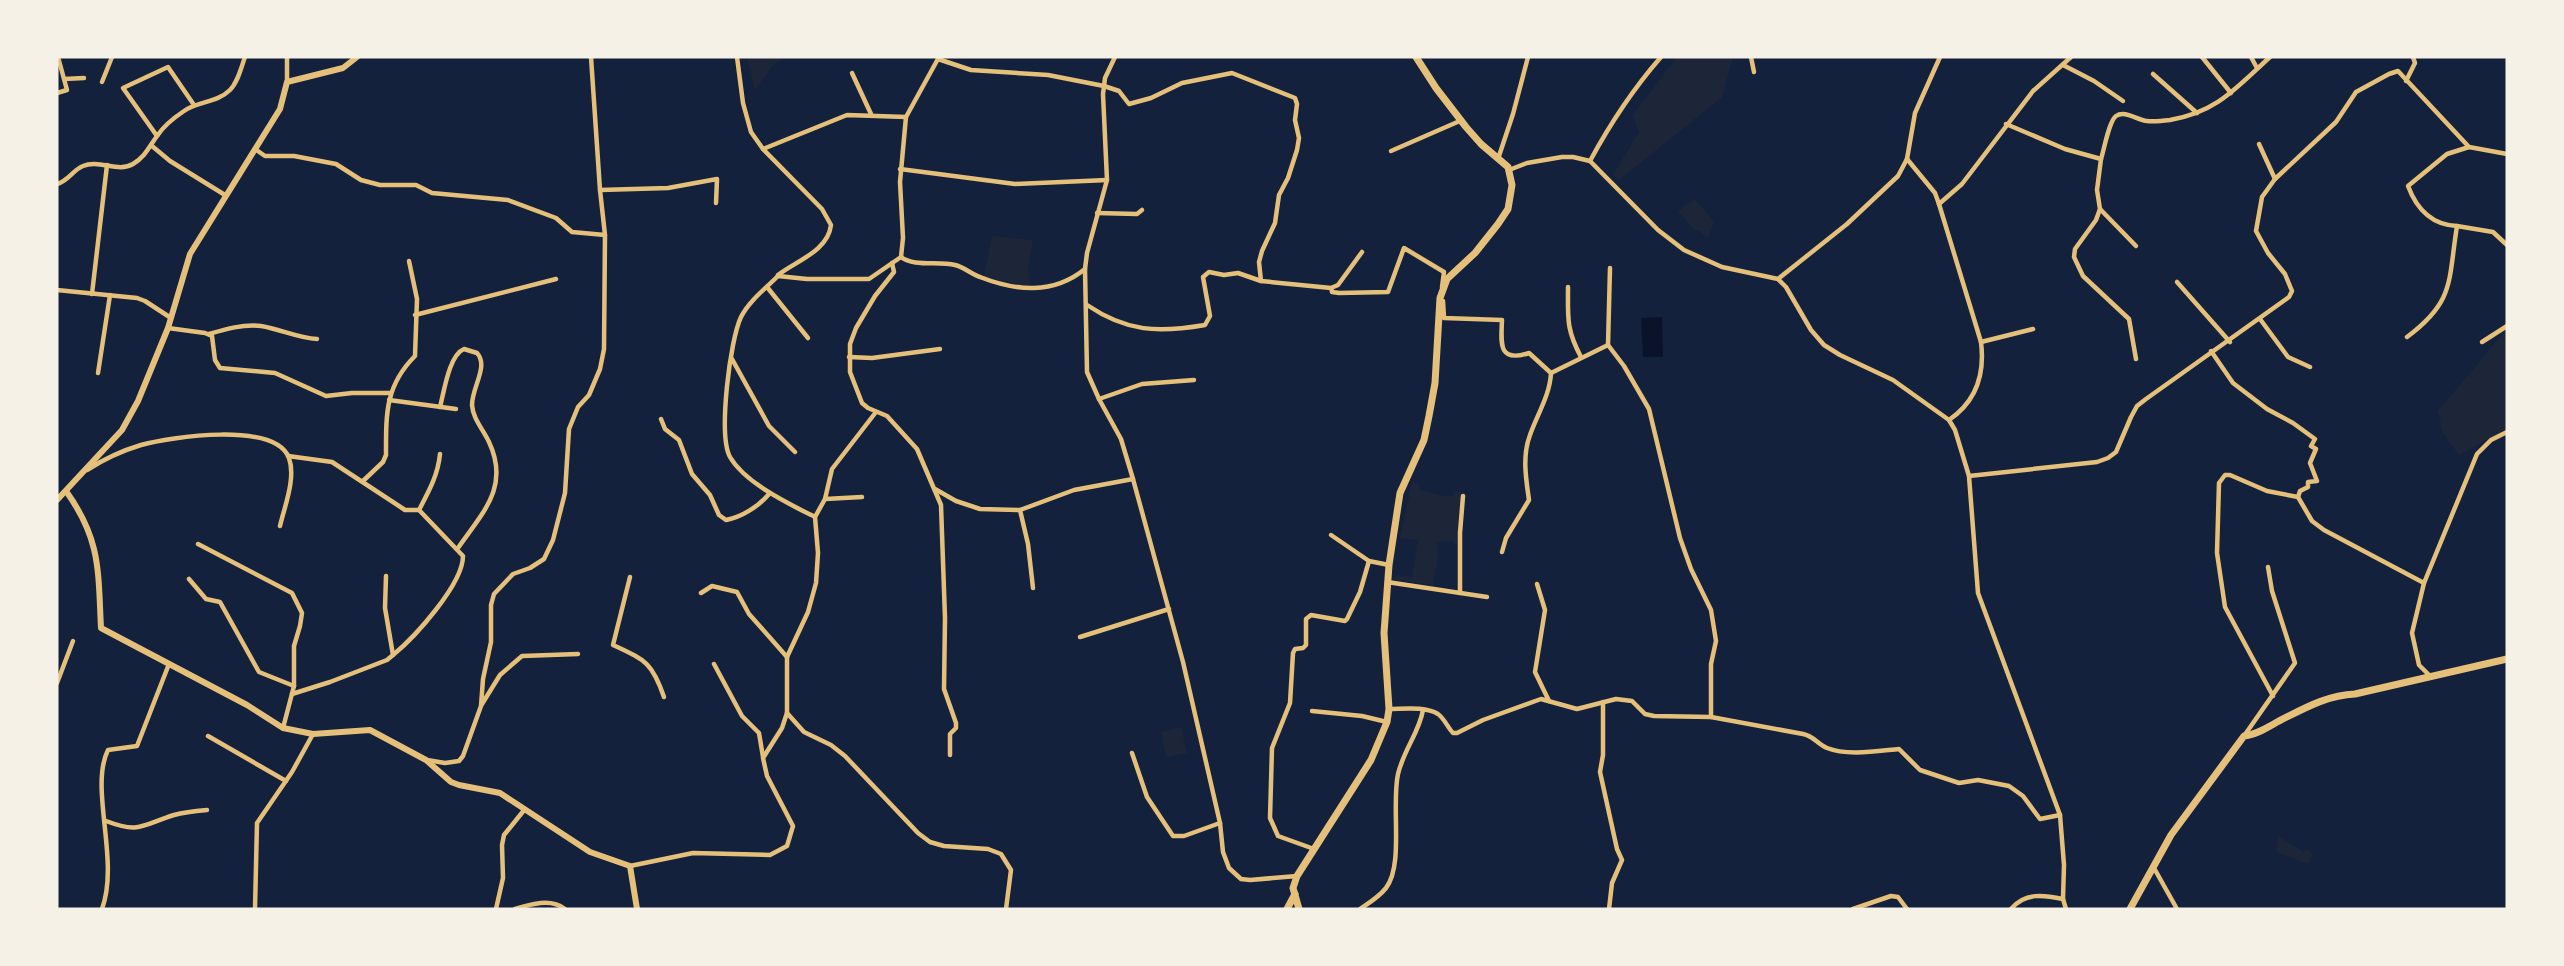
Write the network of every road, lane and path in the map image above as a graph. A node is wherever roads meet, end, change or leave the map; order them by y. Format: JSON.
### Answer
{"nodes":[{"id":1,"x":58,"y":57,"type":"edge"},
{"id":2,"x":112,"y":57,"type":"edge"},
{"id":3,"x":245,"y":57,"type":"edge"},
{"id":4,"x":287,"y":57,"type":"edge"},
{"id":5,"x":357,"y":57,"type":"edge"},
{"id":6,"x":591,"y":57,"type":"edge"},
{"id":7,"x":737,"y":57,"type":"edge"},
{"id":8,"x":1115,"y":57,"type":"edge"},
{"id":9,"x":1416,"y":57,"type":"edge"},
{"id":10,"x":1528,"y":57,"type":"edge"},
{"id":11,"x":1661,"y":57,"type":"edge"},
{"id":12,"x":1751,"y":57,"type":"edge"},
{"id":13,"x":1941,"y":57,"type":"edge"},
{"id":14,"x":2071,"y":57,"type":"edge"},
{"id":15,"x":2202,"y":57,"type":"edge"},
{"id":16,"x":2251,"y":57,"type":"edge"},
{"id":17,"x":2270,"y":57,"type":"edge"},
{"id":18,"x":2413,"y":57,"type":"edge"},
{"id":19,"x":938,"y":58,"type":"edge"},
{"id":20,"x":2063,"y":65,"type":"junction"},
{"id":21,"x":2257,"y":68,"type":"junction"},
{"id":22,"x":1754,"y":72,"type":"dead end"},
{"id":23,"x":852,"y":73,"type":"dead end"},
{"id":24,"x":2153,"y":74,"type":"dead end"},
{"id":25,"x":84,"y":78,"type":"dead end"},
{"id":26,"x":64,"y":79,"type":"junction"},
{"id":27,"x":2406,"y":81,"type":"junction"},
{"id":28,"x":102,"y":82,"type":"dead end"},
{"id":29,"x":287,"y":82,"type":"junction"},
{"id":30,"x":1104,"y":86,"type":"junction"},
{"id":31,"x":57,"y":93,"type":"edge"},
{"id":32,"x":2231,"y":93,"type":"junction"},
{"id":33,"x":2123,"y":101,"type":"dead end"},
{"id":34,"x":194,"y":105,"type":"junction"},
{"id":35,"x":2197,"y":113,"type":"junction"},
{"id":36,"x":870,"y":114,"type":"junction"},
{"id":37,"x":906,"y":117,"type":"junction"},
{"id":38,"x":1461,"y":120,"type":"junction"},
{"id":39,"x":2006,"y":124,"type":"junction"},
{"id":40,"x":157,"y":136,"type":"junction"},
{"id":41,"x":2259,"y":144,"type":"dead end"},
{"id":42,"x":152,"y":146,"type":"junction"},
{"id":43,"x":2469,"y":147,"type":"junction"},
{"id":44,"x":255,"y":149,"type":"junction"},
{"id":45,"x":763,"y":149,"type":"junction"},
{"id":46,"x":1391,"y":152,"type":"dead end"},
{"id":47,"x":2507,"y":154,"type":"edge"},
{"id":48,"x":1498,"y":159,"type":"junction"},
{"id":49,"x":1907,"y":159,"type":"junction"},
{"id":50,"x":2101,"y":159,"type":"junction"},
{"id":51,"x":1590,"y":161,"type":"junction"},
{"id":52,"x":107,"y":165,"type":"junction"},
{"id":53,"x":900,"y":169,"type":"junction"},
{"id":54,"x":1509,"y":170,"type":"junction"},
{"id":55,"x":2276,"y":179,"type":"junction"},
{"id":56,"x":1107,"y":180,"type":"junction"},
{"id":57,"x":57,"y":184,"type":"edge"},
{"id":58,"x":600,"y":190,"type":"junction"},
{"id":59,"x":225,"y":195,"type":"junction"},
{"id":60,"x":717,"y":202,"type":"dead end"},
{"id":61,"x":1939,"y":204,"type":"junction"},
{"id":62,"x":2100,"y":209,"type":"junction"},
{"id":63,"x":1142,"y":210,"type":"dead end"},
{"id":64,"x":1097,"y":213,"type":"junction"},
{"id":65,"x":2457,"y":226,"type":"junction"},
{"id":66,"x":605,"y":235,"type":"junction"},
{"id":67,"x":2507,"y":245,"type":"edge"},
{"id":68,"x":2136,"y":246,"type":"dead end"},
{"id":69,"x":1362,"y":252,"type":"dead end"},
{"id":70,"x":901,"y":257,"type":"junction"},
{"id":71,"x":409,"y":261,"type":"dead end"},
{"id":72,"x":892,"y":263,"type":"junction"},
{"id":73,"x":1610,"y":268,"type":"dead end"},
{"id":74,"x":1084,"y":269,"type":"junction"},
{"id":75,"x":778,"y":276,"type":"junction"},
{"id":76,"x":556,"y":279,"type":"dead end"},
{"id":77,"x":1778,"y":279,"type":"junction"},
{"id":78,"x":1261,"y":281,"type":"junction"},
{"id":79,"x":2177,"y":282,"type":"dead end"},
{"id":80,"x":767,"y":287,"type":"junction"},
{"id":81,"x":1568,"y":287,"type":"dead end"},
{"id":82,"x":1331,"y":288,"type":"junction"},
{"id":83,"x":57,"y":290,"type":"edge"},
{"id":84,"x":92,"y":294,"type":"junction"},
{"id":85,"x":110,"y":295,"type":"junction"},
{"id":86,"x":1441,"y":297,"type":"junction"},
{"id":87,"x":1087,"y":305,"type":"junction"},
{"id":88,"x":415,"y":315,"type":"junction"},
{"id":89,"x":171,"y":318,"type":"junction"},
{"id":90,"x":2260,"y":319,"type":"junction"},
{"id":91,"x":2507,"y":326,"type":"edge"},
{"id":92,"x":168,"y":328,"type":"junction"},
{"id":93,"x":2033,"y":329,"type":"dead end"},
{"id":94,"x":209,"y":334,"type":"junction"},
{"id":95,"x":2407,"y":337,"type":"dead end"},
{"id":96,"x":808,"y":338,"type":"dead end"},
{"id":97,"x":317,"y":339,"type":"dead end"},
{"id":98,"x":1981,"y":342,"type":"junction"},
{"id":99,"x":2230,"y":342,"type":"junction"},
{"id":100,"x":2482,"y":342,"type":"dead end"},
{"id":101,"x":1608,"y":345,"type":"junction"},
{"id":102,"x":940,"y":349,"type":"dead end"},
{"id":103,"x":2211,"y":351,"type":"junction"},
{"id":104,"x":849,"y":357,"type":"junction"},
{"id":105,"x":1581,"y":357,"type":"junction"},
{"id":106,"x":732,"y":359,"type":"junction"},
{"id":107,"x":2136,"y":359,"type":"dead end"},
{"id":108,"x":2310,"y":367,"type":"dead end"},
{"id":109,"x":98,"y":373,"type":"dead end"},
{"id":110,"x":1551,"y":373,"type":"junction"},
{"id":111,"x":1194,"y":380,"type":"dead end"},
{"id":112,"x":390,"y":393,"type":"junction"},
{"id":113,"x":1099,"y":399,"type":"junction"},
{"id":114,"x":389,"y":400,"type":"junction"},
{"id":115,"x":440,"y":407,"type":"junction"},
{"id":116,"x":456,"y":409,"type":"dead end"},
{"id":117,"x":876,"y":412,"type":"junction"},
{"id":118,"x":661,"y":419,"type":"dead end"},
{"id":119,"x":1949,"y":420,"type":"junction"},
{"id":120,"x":2507,"y":432,"type":"edge"},
{"id":121,"x":795,"y":452,"type":"dead end"},
{"id":122,"x":440,"y":454,"type":"dead end"},
{"id":123,"x":288,"y":456,"type":"junction"},
{"id":124,"x":84,"y":472,"type":"junction"},
{"id":125,"x":1970,"y":476,"type":"junction"},
{"id":126,"x":1133,"y":479,"type":"junction"},
{"id":127,"x":363,"y":481,"type":"junction"},
{"id":128,"x":934,"y":488,"type":"junction"},
{"id":129,"x":66,"y":491,"type":"junction"},
{"id":130,"x":769,"y":494,"type":"junction"},
{"id":131,"x":1463,"y":496,"type":"dead end"},
{"id":132,"x":862,"y":497,"type":"dead end"},
{"id":133,"x":2298,"y":497,"type":"junction"},
{"id":134,"x":825,"y":499,"type":"junction"},
{"id":135,"x":57,"y":500,"type":"edge"},
{"id":136,"x":419,"y":510,"type":"junction"},
{"id":137,"x":1020,"y":510,"type":"junction"},
{"id":138,"x":815,"y":517,"type":"junction"},
{"id":139,"x":280,"y":526,"type":"dead end"},
{"id":140,"x":1331,"y":535,"type":"dead end"},
{"id":141,"x":198,"y":544,"type":"dead end"},
{"id":142,"x":458,"y":548,"type":"junction"},
{"id":143,"x":1502,"y":552,"type":"dead end"},
{"id":144,"x":1369,"y":561,"type":"junction"},
{"id":145,"x":1389,"y":565,"type":"junction"},
{"id":146,"x":2268,"y":567,"type":"dead end"},
{"id":147,"x":386,"y":576,"type":"dead end"},
{"id":148,"x":630,"y":577,"type":"dead end"},
{"id":149,"x":189,"y":579,"type":"dead end"},
{"id":150,"x":1387,"y":582,"type":"junction"},
{"id":151,"x":2424,"y":583,"type":"junction"},
{"id":152,"x":1537,"y":584,"type":"dead end"},
{"id":153,"x":1034,"y":588,"type":"dead end"},
{"id":154,"x":701,"y":593,"type":"dead end"},
{"id":155,"x":1460,"y":593,"type":"junction"},
{"id":156,"x":1487,"y":597,"type":"dead end"},
{"id":157,"x":1169,"y":609,"type":"junction"},
{"id":158,"x":1080,"y":637,"type":"dead end"},
{"id":159,"x":73,"y":641,"type":"dead end"},
{"id":160,"x":578,"y":654,"type":"dead end"},
{"id":161,"x":393,"y":656,"type":"junction"},
{"id":162,"x":787,"y":657,"type":"junction"},
{"id":163,"x":2507,"y":659,"type":"edge"},
{"id":164,"x":169,"y":664,"type":"junction"},
{"id":165,"x":714,"y":664,"type":"dead end"},
{"id":166,"x":2429,"y":675,"type":"junction"},
{"id":167,"x":57,"y":683,"type":"edge"},
{"id":168,"x":294,"y":686,"type":"junction"},
{"id":169,"x":292,"y":694,"type":"junction"},
{"id":170,"x":2273,"y":696,"type":"junction"},
{"id":171,"x":664,"y":697,"type":"dead end"},
{"id":172,"x":1549,"y":701,"type":"junction"},
{"id":173,"x":1603,"y":702,"type":"junction"},
{"id":174,"x":481,"y":706,"type":"junction"},
{"id":175,"x":1389,"y":709,"type":"junction"},
{"id":176,"x":1423,"y":710,"type":"junction"},
{"id":177,"x":1312,"y":711,"type":"dead end"},
{"id":178,"x":787,"y":713,"type":"junction"},
{"id":179,"x":1711,"y":717,"type":"junction"},
{"id":180,"x":1387,"y":722,"type":"junction"},
{"id":181,"x":283,"y":728,"type":"junction"},
{"id":182,"x":313,"y":734,"type":"junction"},
{"id":183,"x":208,"y":736,"type":"dead end"},
{"id":184,"x":2244,"y":736,"type":"junction"},
{"id":185,"x":1132,"y":753,"type":"dead end"},
{"id":186,"x":950,"y":755,"type":"dead end"},
{"id":187,"x":764,"y":758,"type":"junction"},
{"id":188,"x":426,"y":760,"type":"junction"},
{"id":189,"x":286,"y":781,"type":"junction"},
{"id":190,"x":525,"y":809,"type":"junction"},
{"id":191,"x":207,"y":810,"type":"dead end"},
{"id":192,"x":2061,"y":815,"type":"junction"},
{"id":193,"x":106,"y":821,"type":"junction"},
{"id":194,"x":1220,"y":823,"type":"junction"},
{"id":195,"x":1314,"y":849,"type":"junction"},
{"id":196,"x":630,"y":866,"type":"junction"},
{"id":197,"x":2154,"y":868,"type":"junction"},
{"id":198,"x":1297,"y":876,"type":"junction"},
{"id":199,"x":1295,"y":894,"type":"junction"},
{"id":200,"x":2063,"y":899,"type":"junction"},
{"id":201,"x":102,"y":909,"type":"edge"},
{"id":202,"x":255,"y":909,"type":"edge"},
{"id":203,"x":496,"y":909,"type":"edge"},
{"id":204,"x":515,"y":909,"type":"edge"},
{"id":205,"x":565,"y":909,"type":"edge"},
{"id":206,"x":637,"y":909,"type":"edge"},
{"id":207,"x":1006,"y":909,"type":"edge"},
{"id":208,"x":1287,"y":909,"type":"edge"},
{"id":209,"x":1299,"y":909,"type":"edge"},
{"id":210,"x":1360,"y":909,"type":"edge"},
{"id":211,"x":1609,"y":909,"type":"edge"},
{"id":212,"x":1853,"y":909,"type":"edge"},
{"id":213,"x":1907,"y":909,"type":"edge"},
{"id":214,"x":2011,"y":909,"type":"edge"},
{"id":215,"x":2066,"y":909,"type":"edge"},
{"id":216,"x":2130,"y":909,"type":"edge"},
{"id":217,"x":2177,"y":909,"type":"edge"}],
"edges":[{"from":1,"to":26,"type":"street"},
{"from":2,"to":28,"type":"street"},
{"from":3,"to":34,"type":"street"},
{"from":4,"to":29,"type":"street"},
{"from":5,"to":29,"type":"street"},
{"from":6,"to":58,"type":"street"},
{"from":7,"to":45,"type":"street"},
{"from":8,"to":30,"type":"street"},
{"from":9,"to":38,"type":"main road"},
{"from":10,"to":48,"type":"street"},
{"from":11,"to":51,"type":"street"},
{"from":12,"to":22,"type":"street"},
{"from":13,"to":49,"type":"street"},
{"from":14,"to":20,"type":"street"},
{"from":15,"to":32,"type":"street"},
{"from":16,"to":21,"type":"street"},
{"from":17,"to":21,"type":"street"},
{"from":18,"to":27,"type":"street"},
{"from":19,"to":30,"type":"street"},
{"from":19,"to":37,"type":"street"},
{"from":20,"to":33,"type":"street"},
{"from":20,"to":39,"type":"street"},
{"from":21,"to":32,"type":"street"},
{"from":23,"to":36,"type":"street"},
{"from":24,"to":35,"type":"street"},
{"from":25,"to":26,"type":"street"},
{"from":26,"to":31,"type":"street"},
{"from":27,"to":43,"type":"street"},
{"from":27,"to":55,"type":"street"},
{"from":29,"to":44,"type":"street"},
{"from":30,"to":56,"type":"street"},
{"from":30,"to":78,"type":"street"},
{"from":32,"to":35,"type":"street"},
{"from":34,"to":40,"type":"street"},
{"from":34,"to":40,"type":"street"},
{"from":35,"to":50,"type":"street"},
{"from":36,"to":37,"type":"street"},
{"from":36,"to":45,"type":"street"},
{"from":37,"to":53,"type":"street"},
{"from":38,"to":46,"type":"street"},
{"from":38,"to":48,"type":"main road"},
{"from":39,"to":50,"type":"street"},
{"from":39,"to":61,"type":"street"},
{"from":40,"to":42,"type":"street"},
{"from":41,"to":55,"type":"street"},
{"from":42,"to":52,"type":"street"},
{"from":42,"to":59,"type":"street"},
{"from":43,"to":47,"type":"street"},
{"from":43,"to":65,"type":"street"},
{"from":44,"to":59,"type":"street"},
{"from":44,"to":66,"type":"street"},
{"from":45,"to":75,"type":"street"},
{"from":48,"to":54,"type":"main road"},
{"from":49,"to":61,"type":"street"},
{"from":49,"to":77,"type":"street"},
{"from":50,"to":62,"type":"street"},
{"from":51,"to":54,"type":"street"},
{"from":51,"to":77,"type":"street"},
{"from":52,"to":57,"type":"street"},
{"from":52,"to":84,"type":"street"},
{"from":53,"to":56,"type":"street"},
{"from":53,"to":70,"type":"street"},
{"from":54,"to":86,"type":"main road"},
{"from":55,"to":90,"type":"street"},
{"from":56,"to":64,"type":"street"},
{"from":58,"to":60,"type":"street"},
{"from":58,"to":66,"type":"street"},
{"from":59,"to":89,"type":"street"},
{"from":61,"to":98,"type":"street"},
{"from":62,"to":68,"type":"street"},
{"from":62,"to":107,"type":"street"},
{"from":63,"to":64,"type":"street"},
{"from":64,"to":74,"type":"street"},
{"from":65,"to":67,"type":"street"},
{"from":65,"to":95,"type":"street"},
{"from":66,"to":174,"type":"street"},
{"from":69,"to":82,"type":"street"},
{"from":70,"to":72,"type":"street"},
{"from":70,"to":74,"type":"street"},
{"from":71,"to":88,"type":"street"},
{"from":72,"to":75,"type":"street"},
{"from":72,"to":104,"type":"street"},
{"from":73,"to":101,"type":"street"},
{"from":74,"to":87,"type":"street"},
{"from":75,"to":80,"type":"street"},
{"from":76,"to":88,"type":"street"},
{"from":77,"to":119,"type":"street"},
{"from":78,"to":82,"type":"street"},
{"from":78,"to":87,"type":"street"},
{"from":79,"to":99,"type":"street"},
{"from":80,"to":96,"type":"street"},
{"from":80,"to":106,"type":"street"},
{"from":81,"to":105,"type":"street"},
{"from":82,"to":86,"type":"street"},
{"from":83,"to":84,"type":"street"},
{"from":84,"to":85,"type":"street"},
{"from":85,"to":89,"type":"street"},
{"from":85,"to":109,"type":"street"},
{"from":86,"to":110,"type":"street"},
{"from":86,"to":145,"type":"main road"},
{"from":87,"to":113,"type":"street"},
{"from":88,"to":112,"type":"street"},
{"from":89,"to":92,"type":"street"},
{"from":90,"to":99,"type":"street"},
{"from":90,"to":108,"type":"street"},
{"from":91,"to":100,"type":"street"},
{"from":92,"to":94,"type":"street"},
{"from":92,"to":124,"type":"street"},
{"from":93,"to":98,"type":"street"},
{"from":94,"to":97,"type":"street"},
{"from":94,"to":112,"type":"street"},
{"from":98,"to":119,"type":"street"},
{"from":99,"to":103,"type":"street"},
{"from":101,"to":105,"type":"street"},
{"from":101,"to":179,"type":"street"},
{"from":102,"to":104,"type":"street"},
{"from":103,"to":125,"type":"street"},
{"from":103,"to":133,"type":"street"},
{"from":104,"to":117,"type":"street"},
{"from":105,"to":110,"type":"street"},
{"from":106,"to":121,"type":"street"},
{"from":106,"to":130,"type":"street"},
{"from":110,"to":143,"type":"street"},
{"from":111,"to":113,"type":"street"},
{"from":112,"to":114,"type":"street"},
{"from":113,"to":126,"type":"street"},
{"from":114,"to":115,"type":"street"},
{"from":114,"to":127,"type":"street"},
{"from":115,"to":116,"type":"street"},
{"from":115,"to":142,"type":"street"},
{"from":117,"to":128,"type":"street"},
{"from":117,"to":134,"type":"street"},
{"from":118,"to":130,"type":"street"},
{"from":119,"to":125,"type":"street"},
{"from":120,"to":151,"type":"street"},
{"from":122,"to":136,"type":"street"},
{"from":123,"to":124,"type":"street"},
{"from":123,"to":127,"type":"street"},
{"from":123,"to":139,"type":"street"},
{"from":124,"to":129,"type":"street"},
{"from":125,"to":192,"type":"street"},
{"from":126,"to":137,"type":"street"},
{"from":126,"to":157,"type":"street"},
{"from":127,"to":136,"type":"street"},
{"from":128,"to":137,"type":"street"},
{"from":128,"to":186,"type":"street"},
{"from":129,"to":135,"type":"street"},
{"from":129,"to":164,"type":"street"},
{"from":130,"to":138,"type":"street"},
{"from":131,"to":155,"type":"street"},
{"from":132,"to":134,"type":"street"},
{"from":133,"to":151,"type":"street"},
{"from":133,"to":170,"type":"street"},
{"from":134,"to":138,"type":"street"},
{"from":136,"to":142,"type":"street"},
{"from":137,"to":153,"type":"street"},
{"from":138,"to":162,"type":"street"},
{"from":140,"to":144,"type":"street"},
{"from":141,"to":168,"type":"street"},
{"from":142,"to":161,"type":"street"},
{"from":144,"to":145,"type":"street"},
{"from":144,"to":195,"type":"street"},
{"from":145,"to":150,"type":"main road"},
{"from":146,"to":170,"type":"street"},
{"from":147,"to":161,"type":"street"},
{"from":148,"to":171,"type":"street"},
{"from":149,"to":168,"type":"street"},
{"from":150,"to":155,"type":"street"},
{"from":150,"to":175,"type":"main road"},
{"from":151,"to":166,"type":"street"},
{"from":152,"to":172,"type":"street"},
{"from":154,"to":162,"type":"street"},
{"from":155,"to":156,"type":"street"},
{"from":157,"to":158,"type":"street"},
{"from":157,"to":194,"type":"street"},
{"from":159,"to":167,"type":"street"},
{"from":160,"to":174,"type":"street"},
{"from":161,"to":169,"type":"street"},
{"from":162,"to":178,"type":"street"},
{"from":163,"to":166,"type":"main road"},
{"from":164,"to":181,"type":"street"},
{"from":164,"to":193,"type":"street"},
{"from":165,"to":187,"type":"street"},
{"from":166,"to":184,"type":"main road"},
{"from":168,"to":169,"type":"street"},
{"from":169,"to":181,"type":"street"},
{"from":170,"to":184,"type":"street"},
{"from":172,"to":173,"type":"street"},
{"from":172,"to":176,"type":"street"},
{"from":173,"to":179,"type":"street"},
{"from":173,"to":211,"type":"street"},
{"from":174,"to":188,"type":"street"},
{"from":175,"to":176,"type":"street"},
{"from":175,"to":180,"type":"main road"},
{"from":176,"to":210,"type":"street"},
{"from":177,"to":180,"type":"street"},
{"from":178,"to":187,"type":"street"},
{"from":178,"to":207,"type":"street"},
{"from":179,"to":192,"type":"street"},
{"from":180,"to":195,"type":"main road"},
{"from":181,"to":182,"type":"street"},
{"from":182,"to":188,"type":"street"},
{"from":182,"to":189,"type":"street"},
{"from":183,"to":189,"type":"street"},
{"from":184,"to":197,"type":"main road"},
{"from":185,"to":194,"type":"street"},
{"from":187,"to":196,"type":"street"},
{"from":188,"to":190,"type":"street"},
{"from":189,"to":202,"type":"street"},
{"from":190,"to":196,"type":"street"},
{"from":190,"to":203,"type":"street"},
{"from":191,"to":193,"type":"street"},
{"from":192,"to":200,"type":"street"},
{"from":193,"to":201,"type":"street"},
{"from":194,"to":198,"type":"street"},
{"from":195,"to":198,"type":"main road"},
{"from":196,"to":206,"type":"street"},
{"from":197,"to":216,"type":"main road"},
{"from":197,"to":217,"type":"street"},
{"from":198,"to":199,"type":"main road"},
{"from":199,"to":208,"type":"main road"},
{"from":199,"to":209,"type":"main road"},
{"from":200,"to":214,"type":"street"},
{"from":200,"to":215,"type":"street"},
{"from":204,"to":205,"type":"street"},
{"from":212,"to":213,"type":"street"}]}
